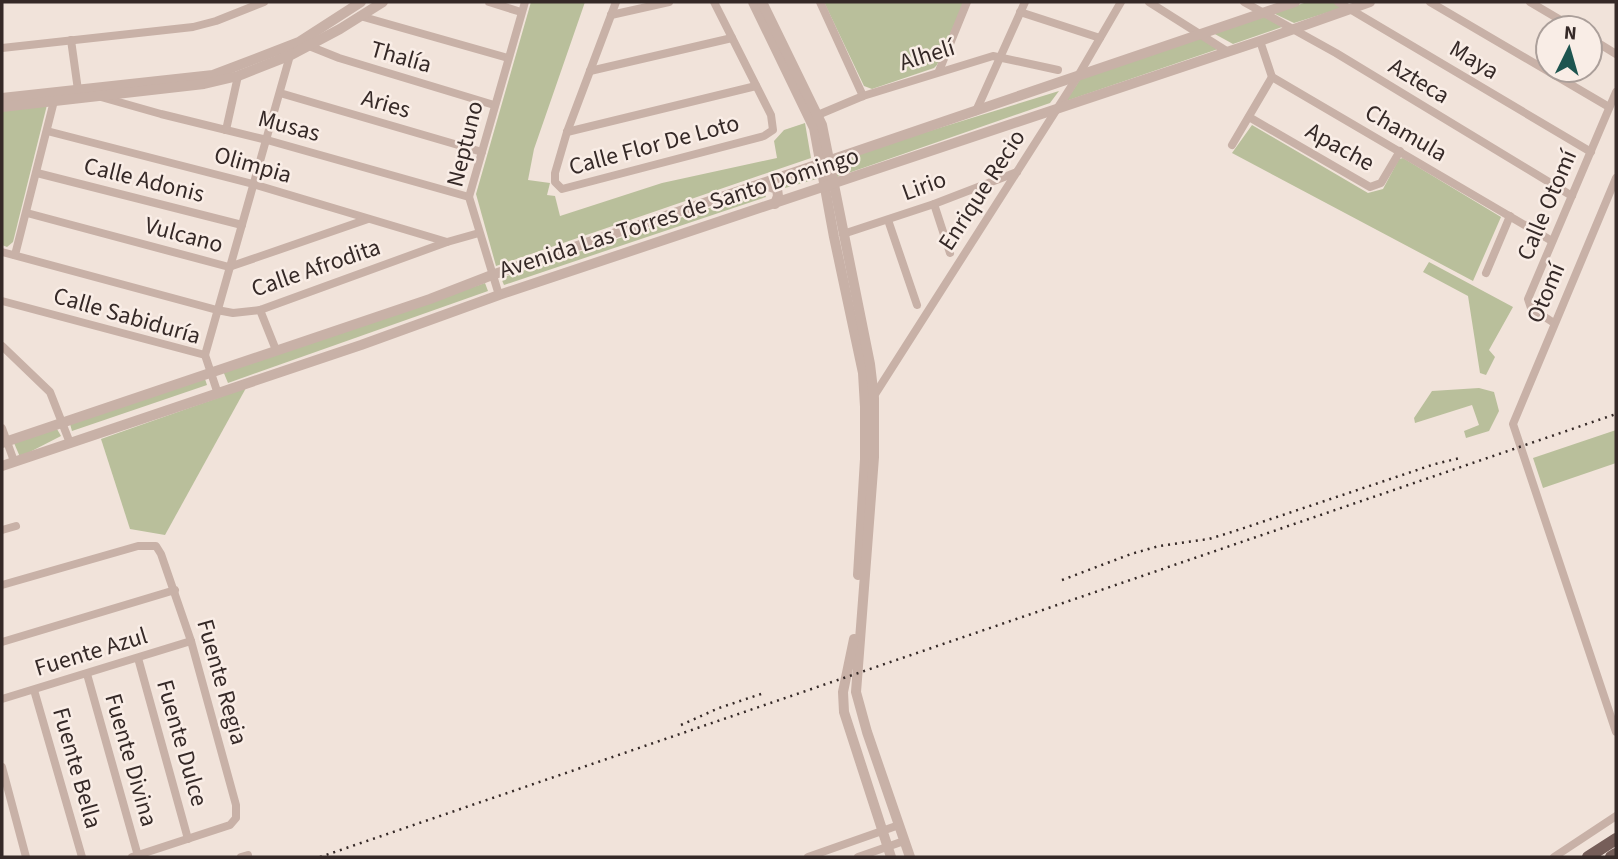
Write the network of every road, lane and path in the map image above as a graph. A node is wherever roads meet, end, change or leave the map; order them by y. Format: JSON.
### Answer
{"nodes":[{"id":1,"x":264,"y":2,"type":"edge"},
{"id":2,"x":355,"y":2,"type":"edge"},
{"id":3,"x":383,"y":2,"type":"edge"},
{"id":4,"x":489,"y":2,"type":"edge"},
{"id":5,"x":525,"y":2,"type":"edge"},
{"id":6,"x":616,"y":2,"type":"edge"},
{"id":7,"x":669,"y":2,"type":"edge"},
{"id":8,"x":714,"y":2,"type":"edge"},
{"id":9,"x":753,"y":2,"type":"edge"},
{"id":10,"x":762,"y":2,"type":"edge"},
{"id":11,"x":820,"y":2,"type":"edge"},
{"id":12,"x":967,"y":2,"type":"edge"},
{"id":13,"x":1025,"y":2,"type":"edge"},
{"id":14,"x":1121,"y":2,"type":"edge"},
{"id":15,"x":1149,"y":2,"type":"edge"},
{"id":16,"x":1244,"y":2,"type":"edge"},
{"id":17,"x":1295,"y":2,"type":"edge"},
{"id":18,"x":1338,"y":2,"type":"edge"},
{"id":19,"x":1370,"y":2,"type":"edge"},
{"id":20,"x":1430,"y":2,"type":"edge"},
{"id":21,"x":1530,"y":2,"type":"edge"},
{"id":22,"x":1350,"y":9,"type":"junction"},
{"id":23,"x":522,"y":12,"type":"junction"},
{"id":24,"x":1020,"y":12,"type":"junction"},
{"id":25,"x":1263,"y":13,"type":"junction"},
{"id":26,"x":1550,"y":14,"type":"edge"},
{"id":27,"x":611,"y":15,"type":"junction"},
{"id":28,"x":360,"y":16,"type":"junction"},
{"id":29,"x":1292,"y":30,"type":"junction"},
{"id":30,"x":1201,"y":34,"type":"junction"},
{"id":31,"x":732,"y":38,"type":"junction"},
{"id":32,"x":1100,"y":38,"type":"junction"},
{"id":33,"x":71,"y":40,"type":"junction"},
{"id":34,"x":1260,"y":41,"type":"junction"},
{"id":35,"x":297,"y":47,"type":"junction"},
{"id":36,"x":2,"y":48,"type":"edge"},
{"id":37,"x":1228,"y":52,"type":"junction"},
{"id":38,"x":1000,"y":55,"type":"junction"},
{"id":39,"x":508,"y":58,"type":"junction"},
{"id":40,"x":1058,"y":70,"type":"dead end"},
{"id":41,"x":590,"y":71,"type":"junction"},
{"id":42,"x":939,"y":71,"type":"junction"},
{"id":43,"x":238,"y":76,"type":"junction"},
{"id":44,"x":1078,"y":76,"type":"junction"},
{"id":45,"x":1272,"y":77,"type":"junction"},
{"id":46,"x":756,"y":86,"type":"junction"},
{"id":47,"x":78,"y":90,"type":"junction"},
{"id":48,"x":1616,"y":92,"type":"edge"},
{"id":49,"x":280,"y":93,"type":"junction"},
{"id":50,"x":98,"y":96,"type":"junction"},
{"id":51,"x":863,"y":96,"type":"junction"},
{"id":52,"x":2,"y":98,"type":"edge"},
{"id":53,"x":54,"y":101,"type":"junction"},
{"id":54,"x":494,"y":104,"type":"junction"},
{"id":55,"x":2,"y":107,"type":"edge"},
{"id":56,"x":1609,"y":107,"type":"junction"},
{"id":57,"x":1058,"y":108,"type":"junction"},
{"id":58,"x":976,"y":111,"type":"junction"},
{"id":59,"x":815,"y":117,"type":"junction"},
{"id":60,"x":1249,"y":117,"type":"junction"},
{"id":61,"x":226,"y":130,"type":"junction"},
{"id":62,"x":47,"y":131,"type":"junction"},
{"id":63,"x":567,"y":132,"type":"junction"},
{"id":64,"x":267,"y":140,"type":"junction"},
{"id":65,"x":1232,"y":145,"type":"dead end"},
{"id":66,"x":1399,"y":151,"type":"junction"},
{"id":67,"x":482,"y":152,"type":"junction"},
{"id":68,"x":1591,"y":152,"type":"junction"},
{"id":69,"x":825,"y":163,"type":"junction"},
{"id":70,"x":1017,"y":172,"type":"junction"},
{"id":71,"x":37,"y":173,"type":"junction"},
{"id":72,"x":1616,"y":178,"type":"edge"},
{"id":73,"x":253,"y":184,"type":"junction"},
{"id":74,"x":762,"y":184,"type":"junction"},
{"id":75,"x":829,"y":186,"type":"junction"},
{"id":76,"x":1572,"y":196,"type":"junction"},
{"id":77,"x":469,"y":197,"type":"junction"},
{"id":78,"x":775,"y":204,"type":"junction"},
{"id":79,"x":934,"y":204,"type":"junction"},
{"id":80,"x":27,"y":213,"type":"junction"},
{"id":81,"x":1510,"y":216,"type":"junction"},
{"id":82,"x":368,"y":219,"type":"junction"},
{"id":83,"x":887,"y":220,"type":"junction"},
{"id":84,"x":242,"y":225,"type":"junction"},
{"id":85,"x":479,"y":233,"type":"junction"},
{"id":86,"x":843,"y":234,"type":"junction"},
{"id":87,"x":1552,"y":241,"type":"junction"},
{"id":88,"x":447,"y":242,"type":"junction"},
{"id":89,"x":2,"y":251,"type":"edge"},
{"id":90,"x":950,"y":253,"type":"dead end"},
{"id":91,"x":15,"y":255,"type":"junction"},
{"id":92,"x":229,"y":267,"type":"junction"},
{"id":93,"x":1486,"y":273,"type":"dead end"},
{"id":94,"x":492,"y":275,"type":"junction"},
{"id":95,"x":499,"y":295,"type":"junction"},
{"id":96,"x":2,"y":301,"type":"edge"},
{"id":97,"x":917,"y":305,"type":"dead end"},
{"id":98,"x":217,"y":310,"type":"junction"},
{"id":99,"x":260,"y":310,"type":"junction"},
{"id":100,"x":1554,"y":323,"type":"junction"},
{"id":101,"x":2,"y":346,"type":"edge"},
{"id":102,"x":276,"y":350,"type":"junction"},
{"id":103,"x":205,"y":355,"type":"junction"},
{"id":104,"x":211,"y":373,"type":"junction"},
{"id":105,"x":218,"y":394,"type":"junction"},
{"id":106,"x":869,"y":400,"type":"junction"},
{"id":107,"x":64,"y":422,"type":"junction"},
{"id":108,"x":2,"y":428,"type":"edge"},
{"id":109,"x":4,"y":442,"type":"edge"},
{"id":110,"x":70,"y":443,"type":"junction"},
{"id":111,"x":14,"y":461,"type":"junction"},
{"id":112,"x":2,"y":466,"type":"edge"},
{"id":113,"x":16,"y":526,"type":"dead end"},
{"id":114,"x":2,"y":530,"type":"edge"},
{"id":115,"x":2,"y":585,"type":"edge"},
{"id":116,"x":175,"y":590,"type":"junction"},
{"id":117,"x":191,"y":641,"type":"junction"},
{"id":118,"x":2,"y":642,"type":"edge"},
{"id":119,"x":138,"y":658,"type":"junction"},
{"id":120,"x":87,"y":674,"type":"junction"},
{"id":121,"x":34,"y":690,"type":"junction"},
{"id":122,"x":2,"y":699,"type":"edge"},
{"id":123,"x":867,"y":732,"type":"junction"},
{"id":124,"x":1616,"y":732,"type":"edge"},
{"id":125,"x":851,"y":737,"type":"junction"},
{"id":126,"x":2,"y":767,"type":"edge"},
{"id":127,"x":1616,"y":816,"type":"edge"},
{"id":128,"x":898,"y":825,"type":"junction"},
{"id":129,"x":882,"y":831,"type":"junction"},
{"id":130,"x":188,"y":839,"type":"junction"},
{"id":131,"x":1616,"y":839,"type":"edge"},
{"id":132,"x":904,"y":841,"type":"junction"},
{"id":133,"x":889,"y":852,"type":"edge"},
{"id":134,"x":1616,"y":854,"type":"edge"},
{"id":135,"x":135,"y":856,"type":"edge"},
{"id":136,"x":26,"y":857,"type":"edge"},
{"id":137,"x":82,"y":857,"type":"edge"},
{"id":138,"x":808,"y":857,"type":"edge"},
{"id":139,"x":858,"y":857,"type":"edge"},
{"id":140,"x":910,"y":857,"type":"edge"},
{"id":141,"x":1554,"y":857,"type":"edge"},
{"id":142,"x":1588,"y":857,"type":"edge"},
{"id":143,"x":1611,"y":857,"type":"edge"}],
"edges":[{"from":1,"to":33,"type":"street"},
{"from":2,"to":35,"type":"street"},
{"from":3,"to":28,"type":"street"},
{"from":4,"to":23,"type":"street"},
{"from":5,"to":23,"type":"street","name":"Neptuno"},
{"from":6,"to":27,"type":"street"},
{"from":7,"to":27,"type":"street"},
{"from":8,"to":31,"type":"street"},
{"from":9,"to":59,"type":"street"},
{"from":10,"to":59,"type":"street"},
{"from":11,"to":51,"type":"street"},
{"from":12,"to":42,"type":"street"},
{"from":13,"to":24,"type":"street"},
{"from":14,"to":32,"type":"street","name":"Enrique Recio"},
{"from":15,"to":30,"type":"street"},
{"from":16,"to":25,"type":"street","name":"Azteca"},
{"from":17,"to":25,"type":"street","name":"Avenida Las Torres de Santo Domingo"},
{"from":18,"to":22,"type":"street","name":"Maya"},
{"from":19,"to":22,"type":"street","name":"Avenida Las Torres de Santo Domingo"},
{"from":20,"to":56,"type":"street"},
{"from":21,"to":26,"type":"street"},
{"from":22,"to":29,"type":"street","name":"Avenida Las Torres de Santo Domingo"},
{"from":22,"to":68,"type":"street","name":"Maya"},
{"from":23,"to":39,"type":"street","name":"Neptuno"},
{"from":24,"to":32,"type":"street"},
{"from":24,"to":38,"type":"street"},
{"from":25,"to":29,"type":"street","name":"Azteca"},
{"from":25,"to":30,"type":"street","name":"Avenida Las Torres de Santo Domingo"},
{"from":27,"to":41,"type":"street"},
{"from":28,"to":35,"type":"street"},
{"from":28,"to":39,"type":"street"},
{"from":29,"to":34,"type":"street","name":"Avenida Las Torres de Santo Domingo"},
{"from":29,"to":76,"type":"street","name":"Azteca"},
{"from":30,"to":37,"type":"street"},
{"from":30,"to":44,"type":"street","name":"Avenida Las Torres de Santo Domingo"},
{"from":31,"to":41,"type":"street"},
{"from":31,"to":46,"type":"street"},
{"from":32,"to":44,"type":"street","name":"Enrique Recio"},
{"from":33,"to":36,"type":"street"},
{"from":33,"to":47,"type":"street"},
{"from":34,"to":37,"type":"street","name":"Avenida Las Torres de Santo Domingo"},
{"from":34,"to":45,"type":"street"},
{"from":35,"to":43,"type":"street"},
{"from":35,"to":47,"type":"street"},
{"from":35,"to":49,"type":"street"},
{"from":35,"to":54,"type":"street","name":"Thalía"},
{"from":37,"to":57,"type":"street","name":"Avenida Las Torres de Santo Domingo"},
{"from":38,"to":40,"type":"street","name":"Alhelí"},
{"from":38,"to":42,"type":"street","name":"Alhelí"},
{"from":38,"to":58,"type":"street"},
{"from":39,"to":54,"type":"street","name":"Neptuno"},
{"from":41,"to":63,"type":"street"},
{"from":42,"to":51,"type":"street","name":"Alhelí"},
{"from":43,"to":50,"type":"street"},
{"from":43,"to":61,"type":"street"},
{"from":44,"to":57,"type":"street","name":"Enrique Recio"},
{"from":44,"to":58,"type":"street","name":"Avenida Las Torres de Santo Domingo"},
{"from":45,"to":60,"type":"street"},
{"from":45,"to":66,"type":"street","name":"Chamula"},
{"from":46,"to":63,"type":"street"},
{"from":46,"to":63,"type":"street","name":"Calle Flor De Loto"},
{"from":47,"to":52,"type":"street"},
{"from":48,"to":56,"type":"street","name":"Calle Otomí"},
{"from":49,"to":64,"type":"street"},
{"from":49,"to":67,"type":"street","name":"Aries"},
{"from":50,"to":53,"type":"street"},
{"from":50,"to":61,"type":"street","name":"Musas"},
{"from":51,"to":59,"type":"street","name":"Alhelí"},
{"from":53,"to":55,"type":"street"},
{"from":53,"to":62,"type":"street"},
{"from":54,"to":67,"type":"street","name":"Neptuno"},
{"from":56,"to":68,"type":"street","name":"Calle Otomí"},
{"from":57,"to":70,"type":"street","name":"Enrique Recio"},
{"from":57,"to":75,"type":"street","name":"Avenida Las Torres de Santo Domingo"},
{"from":58,"to":69,"type":"street","name":"Avenida Las Torres de Santo Domingo"},
{"from":59,"to":69,"type":"street"},
{"from":60,"to":65,"type":"street"},
{"from":60,"to":66,"type":"street","name":"Apache"},
{"from":61,"to":64,"type":"street","name":"Musas"},
{"from":62,"to":71,"type":"street"},
{"from":62,"to":73,"type":"street","name":"Olimpia"},
{"from":64,"to":73,"type":"street"},
{"from":64,"to":77,"type":"street","name":"Musas"},
{"from":66,"to":81,"type":"street","name":"Chamula"},
{"from":67,"to":77,"type":"street","name":"Neptuno"},
{"from":68,"to":76,"type":"street","name":"Calle Otomí"},
{"from":69,"to":74,"type":"street","name":"Avenida Las Torres de Santo Domingo"},
{"from":69,"to":75,"type":"street"},
{"from":70,"to":79,"type":"street","name":"Lirio"},
{"from":70,"to":106,"type":"street","name":"Enrique Recio"},
{"from":71,"to":80,"type":"street"},
{"from":71,"to":84,"type":"street","name":"Calle Adonis"},
{"from":72,"to":100,"type":"street","name":"Otomí"},
{"from":73,"to":82,"type":"street","name":"Olimpia"},
{"from":73,"to":84,"type":"street"},
{"from":74,"to":78,"type":"street"},
{"from":74,"to":94,"type":"street","name":"Avenida Las Torres de Santo Domingo"},
{"from":75,"to":78,"type":"street","name":"Avenida Las Torres de Santo Domingo"},
{"from":75,"to":86,"type":"street"},
{"from":75,"to":106,"type":"street"},
{"from":76,"to":87,"type":"street","name":"Calle Otomí"},
{"from":77,"to":85,"type":"street","name":"Neptuno"},
{"from":78,"to":95,"type":"street","name":"Avenida Las Torres de Santo Domingo"},
{"from":79,"to":83,"type":"street","name":"Lirio"},
{"from":79,"to":90,"type":"street"},
{"from":80,"to":91,"type":"street"},
{"from":80,"to":92,"type":"street","name":"Vulcano"},
{"from":81,"to":87,"type":"street","name":"Chamula"},
{"from":81,"to":93,"type":"street"},
{"from":82,"to":88,"type":"street","name":"Olimpia"},
{"from":82,"to":92,"type":"street","name":"Vulcano"},
{"from":83,"to":86,"type":"street","name":"Lirio"},
{"from":83,"to":97,"type":"street"},
{"from":84,"to":92,"type":"street"},
{"from":85,"to":88,"type":"street","name":"Calle Afrodita"},
{"from":85,"to":94,"type":"street","name":"Neptuno"},
{"from":86,"to":106,"type":"street"},
{"from":87,"to":100,"type":"street","name":"Calle Otomí"},
{"from":88,"to":99,"type":"street","name":"Calle Afrodita"},
{"from":89,"to":91,"type":"street","name":"Calle Afrodita"},
{"from":91,"to":98,"type":"street","name":"Calle Afrodita"},
{"from":92,"to":98,"type":"street"},
{"from":94,"to":95,"type":"street","name":"Neptuno"},
{"from":94,"to":102,"type":"street","name":"Avenida Las Torres de Santo Domingo"},
{"from":95,"to":105,"type":"street","name":"Avenida Las Torres de Santo Domingo"},
{"from":96,"to":103,"type":"street","name":"Calle Sabiduría"},
{"from":98,"to":99,"type":"street","name":"Calle Afrodita"},
{"from":98,"to":103,"type":"street"},
{"from":99,"to":102,"type":"street"},
{"from":100,"to":124,"type":"street","name":"Otomí"},
{"from":101,"to":107,"type":"street"},
{"from":102,"to":104,"type":"street","name":"Avenida Las Torres de Santo Domingo"},
{"from":103,"to":104,"type":"street","name":"Calle Sabiduría"},
{"from":104,"to":105,"type":"street","name":"Calle Sabiduría"},
{"from":104,"to":107,"type":"street","name":"Avenida Las Torres de Santo Domingo"},
{"from":105,"to":110,"type":"street","name":"Avenida Las Torres de Santo Domingo"},
{"from":106,"to":123,"type":"street"},
{"from":106,"to":125,"type":"street"},
{"from":107,"to":109,"type":"street","name":"Avenida Las Torres de Santo Domingo"},
{"from":107,"to":110,"type":"street"},
{"from":108,"to":109,"type":"street"},
{"from":109,"to":111,"type":"street"},
{"from":110,"to":111,"type":"street","name":"Avenida Las Torres de Santo Domingo"},
{"from":111,"to":112,"type":"street","name":"Avenida Las Torres de Santo Domingo"},
{"from":113,"to":114,"type":"street"},
{"from":115,"to":116,"type":"street","name":"Fuente Regia"},
{"from":116,"to":117,"type":"street","name":"Fuente Regia"},
{"from":116,"to":118,"type":"street"},
{"from":117,"to":119,"type":"street","name":"Fuente Azul"},
{"from":117,"to":130,"type":"street","name":"Fuente Regia"},
{"from":119,"to":120,"type":"street","name":"Fuente Azul"},
{"from":119,"to":130,"type":"street","name":"Fuente Dulce"},
{"from":120,"to":121,"type":"street","name":"Fuente Azul"},
{"from":120,"to":135,"type":"street","name":"Fuente Divina"},
{"from":121,"to":122,"type":"street","name":"Fuente Azul"},
{"from":121,"to":137,"type":"street","name":"Fuente Bella"},
{"from":123,"to":125,"type":"street"},
{"from":123,"to":128,"type":"street"},
{"from":125,"to":129,"type":"street"},
{"from":126,"to":136,"type":"street"},
{"from":127,"to":141,"type":"street"},
{"from":128,"to":129,"type":"street"},
{"from":128,"to":132,"type":"street"},
{"from":129,"to":133,"type":"street"},
{"from":129,"to":138,"type":"street"},
{"from":130,"to":135,"type":"street"},
{"from":131,"to":142,"type":"main road"},
{"from":132,"to":133,"type":"street"},
{"from":132,"to":140,"type":"street"},
{"from":133,"to":139,"type":"street"},
{"from":134,"to":143,"type":"main road"}]}
